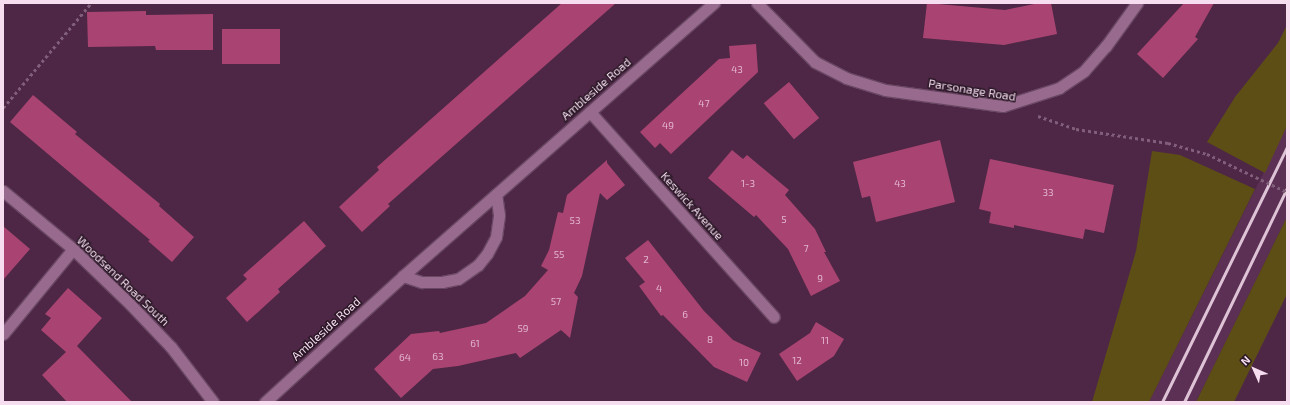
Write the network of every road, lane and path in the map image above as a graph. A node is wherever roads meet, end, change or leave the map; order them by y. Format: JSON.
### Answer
{"nodes":[{"id":1,"x":91,"y":3,"type":"edge"},
{"id":2,"x":714,"y":3,"type":"edge"},
{"id":3,"x":758,"y":3,"type":"edge"},
{"id":4,"x":1138,"y":3,"type":"edge"},
{"id":5,"x":1003,"y":106,"type":"junction"},
{"id":6,"x":3,"y":108,"type":"edge"},
{"id":7,"x":590,"y":112,"type":"junction"},
{"id":8,"x":3,"y":191,"type":"edge"},
{"id":9,"x":1287,"y":192,"type":"edge"},
{"id":10,"x":496,"y":194,"type":"junction"},
{"id":11,"x":73,"y":249,"type":"junction"},
{"id":12,"x":404,"y":276,"type":"junction"},
{"id":13,"x":774,"y":317,"type":"dead end"},
{"id":14,"x":3,"y":334,"type":"edge"},
{"id":15,"x":213,"y":402,"type":"edge"},
{"id":16,"x":265,"y":402,"type":"edge"}],
"edges":[{"from":1,"to":6,"type":"path"},
{"from":2,"to":7,"type":"street","name":"Ambleside Road"},
{"from":3,"to":5,"type":"street","name":"Parsonage Road"},
{"from":4,"to":5,"type":"street"},
{"from":5,"to":9,"type":"path","name":"Parsonage Road","bridge":true},
{"from":7,"to":10,"type":"street","name":"Ambleside Road"},
{"from":7,"to":13,"type":"street","name":"Keswick Avenue"},
{"from":8,"to":11,"type":"street","name":"Woodsend Road South"},
{"from":10,"to":12,"type":"street","name":"Ambleside Road"},
{"from":10,"to":12,"type":"street"},
{"from":11,"to":14,"type":"street"},
{"from":11,"to":15,"type":"street","name":"Woodsend Road South"},
{"from":12,"to":16,"type":"street","name":"Ambleside Road"}]}
